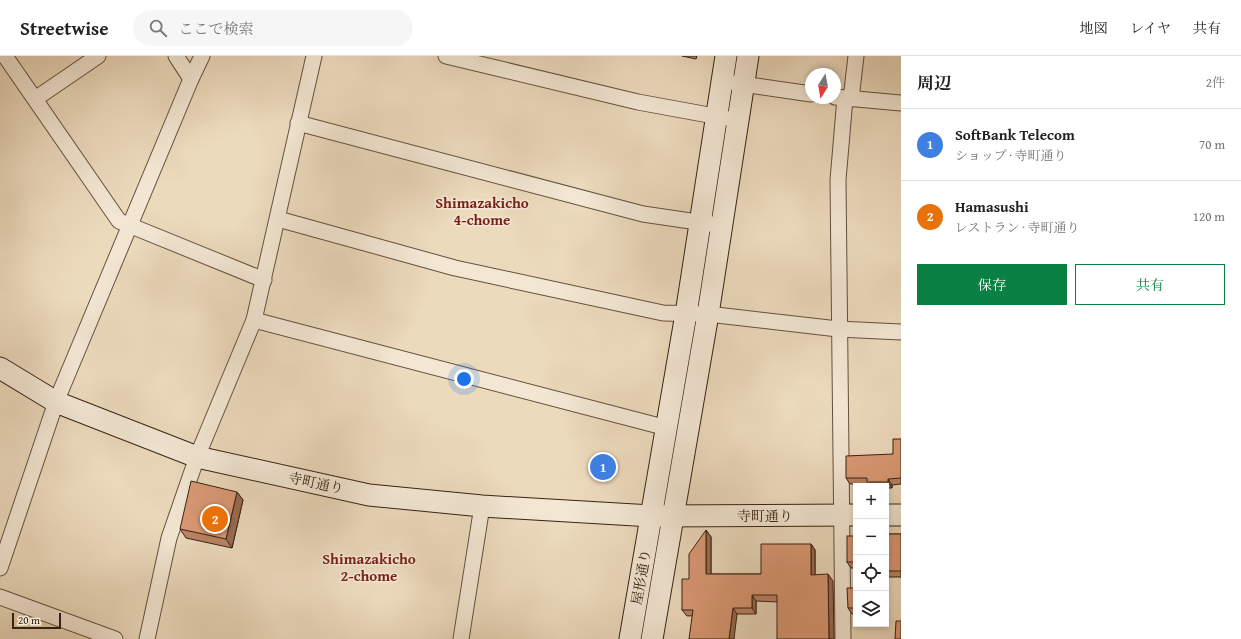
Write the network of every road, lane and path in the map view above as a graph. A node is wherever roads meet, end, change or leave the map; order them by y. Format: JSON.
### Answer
{"nodes":[{"id":1,"x":5,"y":56,"type":"edge"},
{"id":2,"x":98,"y":56,"type":"edge"},
{"id":3,"x":176,"y":56,"type":"edge"},
{"id":4,"x":202,"y":56,"type":"edge"},
{"id":5,"x":314,"y":56,"type":"edge"},
{"id":6,"x":446,"y":56,"type":"edge"},
{"id":7,"x":726,"y":56,"type":"edge"},
{"id":8,"x":748,"y":56,"type":"edge"},
{"id":9,"x":856,"y":56,"type":"edge"},
{"id":10,"x":486,"y":61,"type":"edge"},
{"id":11,"x":191,"y":79,"type":"junction"},
{"id":12,"x":723,"y":82,"type":"junction"},
{"id":13,"x":744,"y":84,"type":"junction"},
{"id":14,"x":805,"y":93,"type":"edge"},
{"id":15,"x":844,"y":98,"type":"edge"},
{"id":16,"x":35,"y":99,"type":"junction"},
{"id":17,"x":901,"y":103,"type":"edge"},
{"id":18,"x":717,"y":117,"type":"junction"},
{"id":19,"x":738,"y":121,"type":"junction"},
{"id":20,"x":298,"y":123,"type":"junction"},
{"id":21,"x":278,"y":219,"type":"junction"},
{"id":22,"x":701,"y":222,"type":"junction"},
{"id":23,"x":722,"y":225,"type":"junction"},
{"id":24,"x":130,"y":226,"type":"junction"},
{"id":25,"x":264,"y":280,"type":"junction"},
{"id":26,"x":686,"y":314,"type":"junction"},
{"id":27,"x":708,"y":314,"type":"junction"},
{"id":28,"x":254,"y":320,"type":"junction"},
{"id":29,"x":838,"y":328,"type":"junction"},
{"id":30,"x":901,"y":332,"type":"edge"},
{"id":31,"x":0,"y":368,"type":"edge"},
{"id":32,"x":56,"y":402,"type":"junction"},
{"id":33,"x":667,"y":428,"type":"junction"},
{"id":34,"x":197,"y":457,"type":"junction"},
{"id":35,"x":482,"y":506,"type":"junction"},
{"id":36,"x":849,"y":515,"type":"edge"},
{"id":37,"x":889,"y":515,"type":"edge"},
{"id":38,"x":901,"y":515,"type":"edge"},
{"id":39,"x":652,"y":516,"type":"junction"},
{"id":40,"x":674,"y":517,"type":"junction"},
{"id":41,"x":0,"y":568,"type":"edge"},
{"id":42,"x":0,"y":597,"type":"edge"},
{"id":43,"x":115,"y":639,"type":"edge"},
{"id":44,"x":147,"y":639,"type":"edge"},
{"id":45,"x":461,"y":639,"type":"edge"},
{"id":46,"x":630,"y":639,"type":"edge"},
{"id":47,"x":652,"y":639,"type":"edge"},
{"id":48,"x":843,"y":639,"type":"edge"}],
"edges":[{"from":1,"to":16,"type":"street"},
{"from":2,"to":16,"type":"street"},
{"from":3,"to":11,"type":"street"},
{"from":4,"to":11,"type":"street"},
{"from":5,"to":20,"type":"street"},
{"from":6,"to":10,"type":"street"},
{"from":7,"to":12,"type":"street","name":"屋形通り"},
{"from":8,"to":13,"type":"street","name":"屋形通り"},
{"from":9,"to":15,"type":"street"},
{"from":10,"to":18,"type":"street"},
{"from":11,"to":24,"type":"street"},
{"from":12,"to":13,"type":"street"},
{"from":12,"to":18,"type":"street","name":"屋形通り"},
{"from":13,"to":14,"type":"street"},
{"from":13,"to":19,"type":"street","name":"屋形通り"},
{"from":15,"to":17,"type":"street"},
{"from":15,"to":29,"type":"street"},
{"from":16,"to":24,"type":"street"},
{"from":18,"to":19,"type":"street"},
{"from":18,"to":22,"type":"street","name":"屋形通り"},
{"from":19,"to":23,"type":"street","name":"屋形通り"},
{"from":20,"to":21,"type":"street"},
{"from":20,"to":22,"type":"street"},
{"from":21,"to":25,"type":"street"},
{"from":21,"to":26,"type":"street"},
{"from":22,"to":23,"type":"street"},
{"from":22,"to":26,"type":"street","name":"屋形通り"},
{"from":23,"to":27,"type":"street","name":"屋形通り"},
{"from":24,"to":25,"type":"street"},
{"from":24,"to":32,"type":"street"},
{"from":25,"to":28,"type":"street"},
{"from":26,"to":27,"type":"street"},
{"from":26,"to":33,"type":"street","name":"屋形通り"},
{"from":27,"to":29,"type":"street"},
{"from":27,"to":40,"type":"street","name":"屋形通り"},
{"from":28,"to":33,"type":"street"},
{"from":28,"to":34,"type":"street"},
{"from":29,"to":30,"type":"street"},
{"from":29,"to":36,"type":"street"},
{"from":31,"to":32,"type":"street","name":"寺町通り"},
{"from":32,"to":34,"type":"street","name":"寺町通り"},
{"from":32,"to":41,"type":"street"},
{"from":33,"to":39,"type":"street","name":"屋形通り"},
{"from":34,"to":35,"type":"street","name":"寺町通り"},
{"from":34,"to":44,"type":"street"},
{"from":35,"to":39,"type":"street","name":"寺町通り"},
{"from":35,"to":45,"type":"street"},
{"from":36,"to":40,"type":"street","name":"寺町通り"},
{"from":36,"to":48,"type":"street"},
{"from":37,"to":38,"type":"street"},
{"from":39,"to":40,"type":"street","name":"寺町通り"},
{"from":39,"to":46,"type":"street","name":"屋形通り"},
{"from":40,"to":47,"type":"street","name":"屋形通り"},
{"from":42,"to":43,"type":"street"}]}
